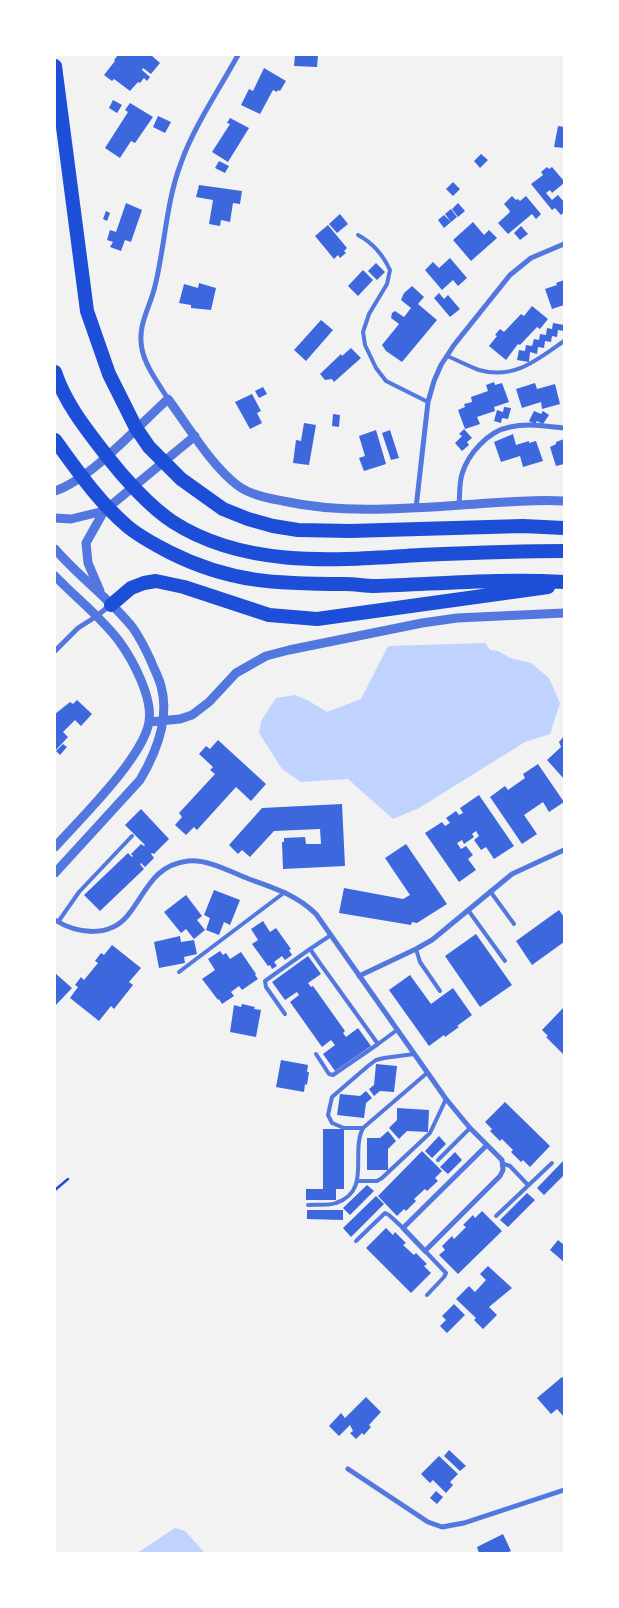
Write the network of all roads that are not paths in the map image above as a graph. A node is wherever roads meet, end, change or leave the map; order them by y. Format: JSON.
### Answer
{"nodes":[{"id":1,"x":238,"y":55,"type":"edge"},
{"id":2,"x":55,"y":66,"type":"edge"},
{"id":3,"x":358,"y":235,"type":"dead end"},
{"id":4,"x":564,"y":244,"type":"edge"},
{"id":5,"x":564,"y":341,"type":"edge"},
{"id":6,"x":447,"y":356,"type":"junction"},
{"id":7,"x":55,"y":372,"type":"edge"},
{"id":8,"x":168,"y":399,"type":"junction"},
{"id":9,"x":428,"y":402,"type":"junction"},
{"id":10,"x":136,"y":428,"type":"junction"},
{"id":11,"x":564,"y":428,"type":"edge"},
{"id":12,"x":194,"y":436,"type":"junction"},
{"id":13,"x":55,"y":440,"type":"edge"},
{"id":14,"x":164,"y":463,"type":"junction"},
{"id":15,"x":55,"y":491,"type":"edge"},
{"id":16,"x":564,"y":501,"type":"edge"},
{"id":17,"x":458,"y":505,"type":"junction"},
{"id":18,"x":416,"y":508,"type":"junction"},
{"id":19,"x":104,"y":511,"type":"junction"},
{"id":20,"x":55,"y":518,"type":"edge"},
{"id":21,"x":564,"y":528,"type":"edge"},
{"id":22,"x":55,"y":549,"type":"edge"},
{"id":23,"x":564,"y":552,"type":"edge"},
{"id":24,"x":55,"y":576,"type":"edge"},
{"id":25,"x":564,"y":583,"type":"edge"},
{"id":26,"x":106,"y":600,"type":"junction"},
{"id":27,"x":564,"y":614,"type":"edge"},
{"id":28,"x":97,"y":616,"type":"junction"},
{"id":29,"x":55,"y":651,"type":"edge"},
{"id":30,"x":163,"y":721,"type":"junction"},
{"id":31,"x":149,"y":722,"type":"junction"},
{"id":32,"x":132,"y":836,"type":"dead end"},
{"id":33,"x":55,"y":847,"type":"edge"},
{"id":34,"x":564,"y":850,"type":"edge"},
{"id":35,"x":55,"y":873,"type":"edge"},
{"id":36,"x":490,"y":891,"type":"junction"},
{"id":37,"x":285,"y":892,"type":"junction"},
{"id":38,"x":468,"y":910,"type":"junction"},
{"id":39,"x":56,"y":921,"type":"edge"},
{"id":40,"x":514,"y":924,"type":"dead end"},
{"id":41,"x":331,"y":934,"type":"junction"},
{"id":42,"x":310,"y":949,"type":"junction"},
{"id":43,"x":416,"y":949,"type":"junction"},
{"id":44,"x":505,"y":961,"type":"dead end"},
{"id":45,"x":179,"y":972,"type":"dead end"},
{"id":46,"x":359,"y":976,"type":"junction"},
{"id":47,"x":440,"y":990,"type":"dead end"},
{"id":48,"x":285,"y":1014,"type":"dead end"},
{"id":49,"x":397,"y":1030,"type":"junction"},
{"id":50,"x":378,"y":1044,"type":"junction"},
{"id":51,"x":316,"y":1054,"type":"dead end"},
{"id":52,"x":414,"y":1054,"type":"junction"},
{"id":53,"x":427,"y":1073,"type":"junction"},
{"id":54,"x":446,"y":1099,"type":"junction"},
{"id":55,"x":362,"y":1128,"type":"junction"},
{"id":56,"x":470,"y":1128,"type":"junction"},
{"id":57,"x":487,"y":1145,"type":"junction"},
{"id":58,"x":438,"y":1160,"type":"dead end"},
{"id":59,"x":552,"y":1163,"type":"dead end"},
{"id":60,"x":504,"y":1164,"type":"junction"},
{"id":61,"x":358,"y":1181,"type":"junction"},
{"id":62,"x":528,"y":1186,"type":"junction"},
{"id":63,"x":308,"y":1205,"type":"dead end"},
{"id":64,"x":496,"y":1216,"type":"dead end"},
{"id":65,"x":403,"y":1228,"type":"junction"},
{"id":66,"x":356,"y":1241,"type":"dead end"},
{"id":67,"x":425,"y":1251,"type":"junction"},
{"id":68,"x":427,"y":1295,"type":"dead end"},
{"id":69,"x":348,"y":1469,"type":"dead end"},
{"id":70,"x":564,"y":1490,"type":"edge"}],
"edges":[{"from":1,"to":8,"type":"street"},
{"from":2,"to":10,"type":"highway"},
{"from":3,"to":9,"type":"lane"},
{"from":4,"to":6,"type":"street"},
{"from":5,"to":6,"type":"lane"},
{"from":6,"to":9,"type":"street"},
{"from":7,"to":23,"type":"highway"},
{"from":8,"to":10,"type":"street"},
{"from":8,"to":12,"type":"street"},
{"from":9,"to":18,"type":"street"},
{"from":10,"to":14,"type":"highway"},
{"from":10,"to":15,"type":"street"},
{"from":11,"to":17,"type":"street"},
{"from":12,"to":14,"type":"street"},
{"from":12,"to":18,"type":"street"},
{"from":13,"to":25,"type":"highway"},
{"from":14,"to":19,"type":"street"},
{"from":14,"to":21,"type":"highway"},
{"from":16,"to":17,"type":"street"},
{"from":17,"to":18,"type":"street"},
{"from":19,"to":20,"type":"street"},
{"from":19,"to":26,"type":"street"},
{"from":22,"to":26,"type":"street"},
{"from":24,"to":28,"type":"street"},
{"from":25,"to":26,"type":"highway"},
{"from":26,"to":28,"type":"street"},
{"from":26,"to":30,"type":"street"},
{"from":27,"to":30,"type":"street"},
{"from":28,"to":29,"type":"street"},
{"from":28,"to":31,"type":"street"},
{"from":30,"to":31,"type":"street"},
{"from":30,"to":35,"type":"street"},
{"from":31,"to":33,"type":"street"},
{"from":32,"to":39,"type":"lane"},
{"from":34,"to":36,"type":"street"},
{"from":36,"to":38,"type":"street"},
{"from":36,"to":40,"type":"lane"},
{"from":37,"to":39,"type":"street"},
{"from":37,"to":41,"type":"street"},
{"from":37,"to":45,"type":"lane"},
{"from":38,"to":43,"type":"street"},
{"from":38,"to":44,"type":"lane"},
{"from":41,"to":42,"type":"lane"},
{"from":41,"to":46,"type":"street"},
{"from":42,"to":48,"type":"lane"},
{"from":42,"to":50,"type":"lane"},
{"from":43,"to":46,"type":"street"},
{"from":43,"to":47,"type":"lane"},
{"from":46,"to":49,"type":"street"},
{"from":49,"to":50,"type":"lane"},
{"from":49,"to":52,"type":"street"},
{"from":50,"to":51,"type":"lane"},
{"from":52,"to":53,"type":"street"},
{"from":52,"to":55,"type":"lane"},
{"from":53,"to":54,"type":"street"},
{"from":53,"to":55,"type":"lane"},
{"from":54,"to":56,"type":"street"},
{"from":54,"to":61,"type":"lane"},
{"from":55,"to":61,"type":"lane"},
{"from":56,"to":57,"type":"street"},
{"from":56,"to":58,"type":"lane"},
{"from":57,"to":60,"type":"street"},
{"from":57,"to":65,"type":"street"},
{"from":59,"to":62,"type":"lane"},
{"from":60,"to":62,"type":"lane"},
{"from":60,"to":67,"type":"street"},
{"from":61,"to":63,"type":"lane"},
{"from":62,"to":64,"type":"lane"},
{"from":65,"to":66,"type":"lane"},
{"from":65,"to":67,"type":"street"},
{"from":67,"to":68,"type":"lane"},
{"from":69,"to":70,"type":"street"}]}
